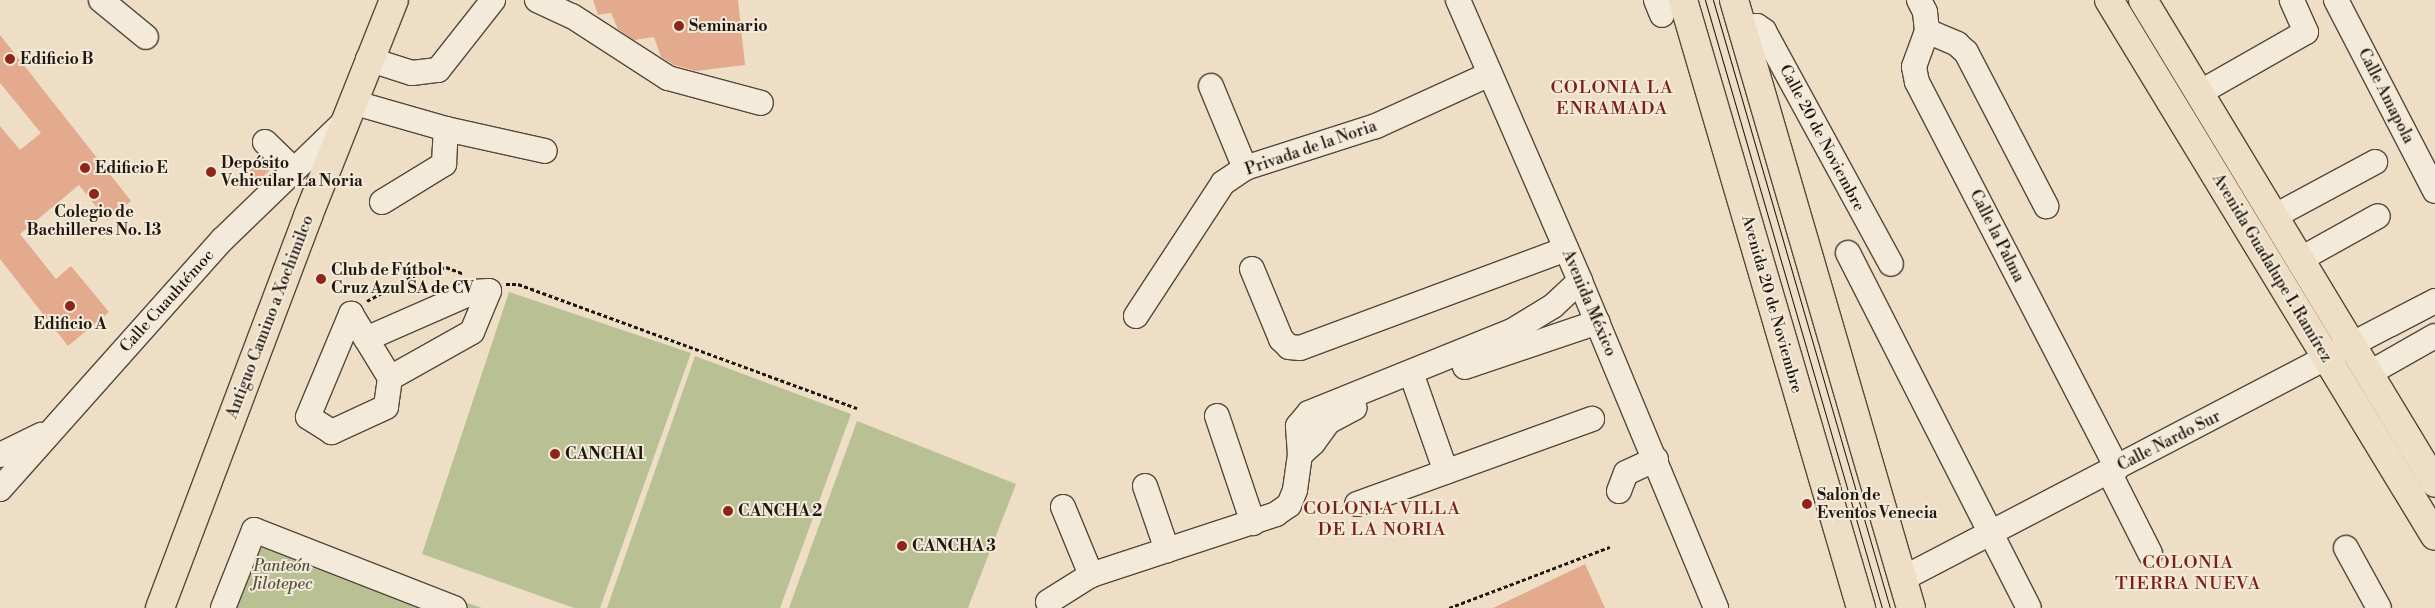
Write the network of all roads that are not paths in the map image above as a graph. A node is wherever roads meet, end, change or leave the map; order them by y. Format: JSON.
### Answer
{"nodes":[{"id":1,"x":101,"y":0,"type":"edge"},
{"id":2,"x":394,"y":0,"type":"edge"},
{"id":3,"x":493,"y":0,"type":"edge"},
{"id":4,"x":537,"y":0,"type":"edge"},
{"id":5,"x":1458,"y":0,"type":"edge"},
{"id":6,"x":1734,"y":0,"type":"edge"},
{"id":7,"x":1919,"y":0,"type":"edge"},
{"id":8,"x":2108,"y":0,"type":"edge"},
{"id":9,"x":2143,"y":0,"type":"edge"},
{"id":10,"x":2292,"y":0,"type":"edge"},
{"id":11,"x":2336,"y":0,"type":"edge"},
{"id":12,"x":1667,"y":5,"type":"edge"},
{"id":13,"x":1742,"y":27,"type":"junction"},
{"id":14,"x":1927,"y":31,"type":"junction"},
{"id":15,"x":146,"y":37,"type":"dead end"},
{"id":16,"x":368,"y":58,"type":"junction"},
{"id":17,"x":1490,"y":74,"type":"junction"},
{"id":18,"x":1211,"y":86,"type":"dead end"},
{"id":19,"x":2199,"y":93,"type":"junction"},
{"id":20,"x":761,"y":104,"type":"dead end"},
{"id":21,"x":348,"y":112,"type":"junction"},
{"id":22,"x":446,"y":129,"type":"junction"},
{"id":23,"x":265,"y":142,"type":"dead end"},
{"id":24,"x":545,"y":151,"type":"dead end"},
{"id":25,"x":2375,"y":162,"type":"dead end"},
{"id":26,"x":1245,"y":168,"type":"junction"},
{"id":27,"x":294,"y":170,"type":"junction"},
{"id":28,"x":2435,"y":192,"type":"edge"},
{"id":29,"x":382,"y":202,"type":"dead end"},
{"id":30,"x":2046,"y":206,"type":"dead end"},
{"id":31,"x":2378,"y":216,"type":"dead end"},
{"id":32,"x":2273,"y":217,"type":"junction"},
{"id":33,"x":1566,"y":249,"type":"junction"},
{"id":34,"x":1848,"y":253,"type":"dead end"},
{"id":35,"x":2299,"y":260,"type":"junction"},
{"id":36,"x":1891,"y":264,"type":"dead end"},
{"id":37,"x":1252,"y":269,"type":"dead end"},
{"id":38,"x":1580,"y":281,"type":"junction"},
{"id":39,"x":2435,"y":301,"type":"edge"},
{"id":40,"x":1136,"y":316,"type":"dead end"},
{"id":41,"x":1598,"y":322,"type":"junction"},
{"id":42,"x":2435,"y":336,"type":"edge"},
{"id":43,"x":366,"y":339,"type":"junction"},
{"id":44,"x":1514,"y":339,"type":"junction"},
{"id":45,"x":2352,"y":347,"type":"junction"},
{"id":46,"x":2327,"y":359,"type":"junction"},
{"id":47,"x":1454,"y":362,"type":"junction"},
{"id":48,"x":2368,"y":374,"type":"junction"},
{"id":49,"x":390,"y":378,"type":"junction"},
{"id":50,"x":1415,"y":384,"type":"junction"},
{"id":51,"x":1378,"y":392,"type":"junction"},
{"id":52,"x":1217,"y":416,"type":"dead end"},
{"id":53,"x":1592,"y":418,"type":"dead end"},
{"id":54,"x":48,"y":432,"type":"junction"},
{"id":55,"x":0,"y":455,"type":"edge"},
{"id":56,"x":1656,"y":459,"type":"junction"},
{"id":57,"x":2113,"y":470,"type":"junction"},
{"id":58,"x":1446,"y":472,"type":"junction"},
{"id":59,"x":2435,"y":483,"type":"edge"},
{"id":60,"x":1146,"y":486,"type":"dead end"},
{"id":61,"x":0,"y":488,"type":"edge"},
{"id":62,"x":1619,"y":490,"type":"dead end"},
{"id":63,"x":1357,"y":504,"type":"dead end"},
{"id":64,"x":1063,"y":507,"type":"dead end"},
{"id":65,"x":1253,"y":523,"type":"junction"},
{"id":66,"x":1990,"y":534,"type":"junction"},
{"id":67,"x":2435,"y":536,"type":"edge"},
{"id":68,"x":2346,"y":548,"type":"dead end"},
{"id":69,"x":1167,"y":550,"type":"junction"},
{"id":70,"x":2150,"y":553,"type":"dead end"},
{"id":71,"x":1091,"y":575,"type":"junction"},
{"id":72,"x":1902,"y":579,"type":"junction"},
{"id":73,"x":1048,"y":602,"type":"dead end"},
{"id":74,"x":160,"y":608,"type":"edge"},
{"id":75,"x":223,"y":608,"type":"edge"},
{"id":76,"x":454,"y":608,"type":"edge"},
{"id":77,"x":1716,"y":608,"type":"edge"},
{"id":78,"x":1861,"y":608,"type":"edge"},
{"id":79,"x":1911,"y":608,"type":"edge"},
{"id":80,"x":2029,"y":608,"type":"edge"},
{"id":81,"x":2379,"y":608,"type":"edge"}],
"edges":[{"from":1,"to":15,"type":"street"},
{"from":2,"to":16,"type":"main road","name":"Antiguo Camino a Xochimilco"},
{"from":3,"to":16,"type":"street"},
{"from":4,"to":20,"type":"street"},
{"from":5,"to":17,"type":"street","name":"Avenida México"},
{"from":6,"to":13,"type":"main road"},
{"from":7,"to":14,"type":"street"},
{"from":8,"to":46,"type":"main road","name":"Avenida Guadalupe I. Ramírez"},
{"from":9,"to":19,"type":"main road","name":"Avenida Guadalupe I. Ramírez"},
{"from":10,"to":19,"type":"street"},
{"from":11,"to":28,"type":"street","name":"Calle Amapola"},
{"from":12,"to":78,"type":"main road","name":"Avenida 20 de Noviembre"},
{"from":13,"to":36,"type":"street","name":"Calle 20 de Noviembre"},
{"from":13,"to":72,"type":"main road"},
{"from":14,"to":30,"type":"street"},
{"from":14,"to":57,"type":"street","name":"Calle la Palma"},
{"from":16,"to":21,"type":"main road","name":"Antiguo Camino a Xochimilco"},
{"from":17,"to":26,"type":"street","name":"Privada de la Noria"},
{"from":17,"to":33,"type":"street","name":"Avenida México"},
{"from":18,"to":26,"type":"street"},
{"from":19,"to":32,"type":"main road","name":"Avenida Guadalupe I. Ramírez"},
{"from":21,"to":22,"type":"street"},
{"from":21,"to":27,"type":"street","name":"Calle Cuauhtémoc"},
{"from":21,"to":74,"type":"main road","name":"Antiguo Camino a Xochimilco"},
{"from":22,"to":24,"type":"street"},
{"from":22,"to":29,"type":"street"},
{"from":23,"to":27,"type":"street"},
{"from":25,"to":32,"type":"street"},
{"from":26,"to":40,"type":"street","name":"Privada de la Noria"},
{"from":27,"to":54,"type":"street","name":"Calle Cuauhtémoc"},
{"from":31,"to":35,"type":"street"},
{"from":32,"to":35,"type":"main road","name":"Avenida Guadalupe I. Ramírez"},
{"from":33,"to":37,"type":"street"},
{"from":33,"to":38,"type":"street","name":"Avenida México"},
{"from":34,"to":66,"type":"street"},
{"from":35,"to":45,"type":"main road","name":"Avenida Guadalupe I. Ramírez"},
{"from":38,"to":41,"type":"street","name":"Avenida México"},
{"from":38,"to":44,"type":"street"},
{"from":39,"to":45,"type":"street","name":"Calle Nardo Sur"},
{"from":41,"to":44,"type":"street"},
{"from":41,"to":56,"type":"street","name":"Avenida México"},
{"from":42,"to":48,"type":"street"},
{"from":43,"to":49,"type":"street"},
{"from":43,"to":49,"type":"street"},
{"from":43,"to":49,"type":"street"},
{"from":44,"to":47,"type":"street"},
{"from":45,"to":46,"type":"street","name":"Calle Nardo Sur"},
{"from":45,"to":48,"type":"main road","name":"Avenida Guadalupe I. Ramírez"},
{"from":46,"to":57,"type":"street","name":"Calle Nardo Sur"},
{"from":46,"to":67,"type":"main road","name":"Avenida Guadalupe I. Ramírez"},
{"from":47,"to":50,"type":"street"},
{"from":47,"to":51,"type":"street"},
{"from":48,"to":59,"type":"main road","name":"Avenida Guadalupe I. Ramírez"},
{"from":50,"to":51,"type":"street"},
{"from":50,"to":58,"type":"street"},
{"from":51,"to":65,"type":"street"},
{"from":52,"to":65,"type":"street"},
{"from":53,"to":58,"type":"street"},
{"from":54,"to":55,"type":"street"},
{"from":54,"to":61,"type":"street","name":"Calle Cuauhtémoc"},
{"from":56,"to":62,"type":"street"},
{"from":56,"to":77,"type":"street","name":"Avenida México"},
{"from":57,"to":66,"type":"street","name":"Calle Nardo Sur"},
{"from":57,"to":70,"type":"street","name":"Calle la Palma"},
{"from":58,"to":63,"type":"street"},
{"from":60,"to":69,"type":"street"},
{"from":64,"to":71,"type":"street"},
{"from":65,"to":69,"type":"street"},
{"from":66,"to":72,"type":"street","name":"Calle Nardo Sur"},
{"from":66,"to":80,"type":"street"},
{"from":68,"to":81,"type":"street"},
{"from":69,"to":71,"type":"street"},
{"from":71,"to":73,"type":"street"},
{"from":72,"to":79,"type":"main road"},
{"from":75,"to":76,"type":"street"}]}
